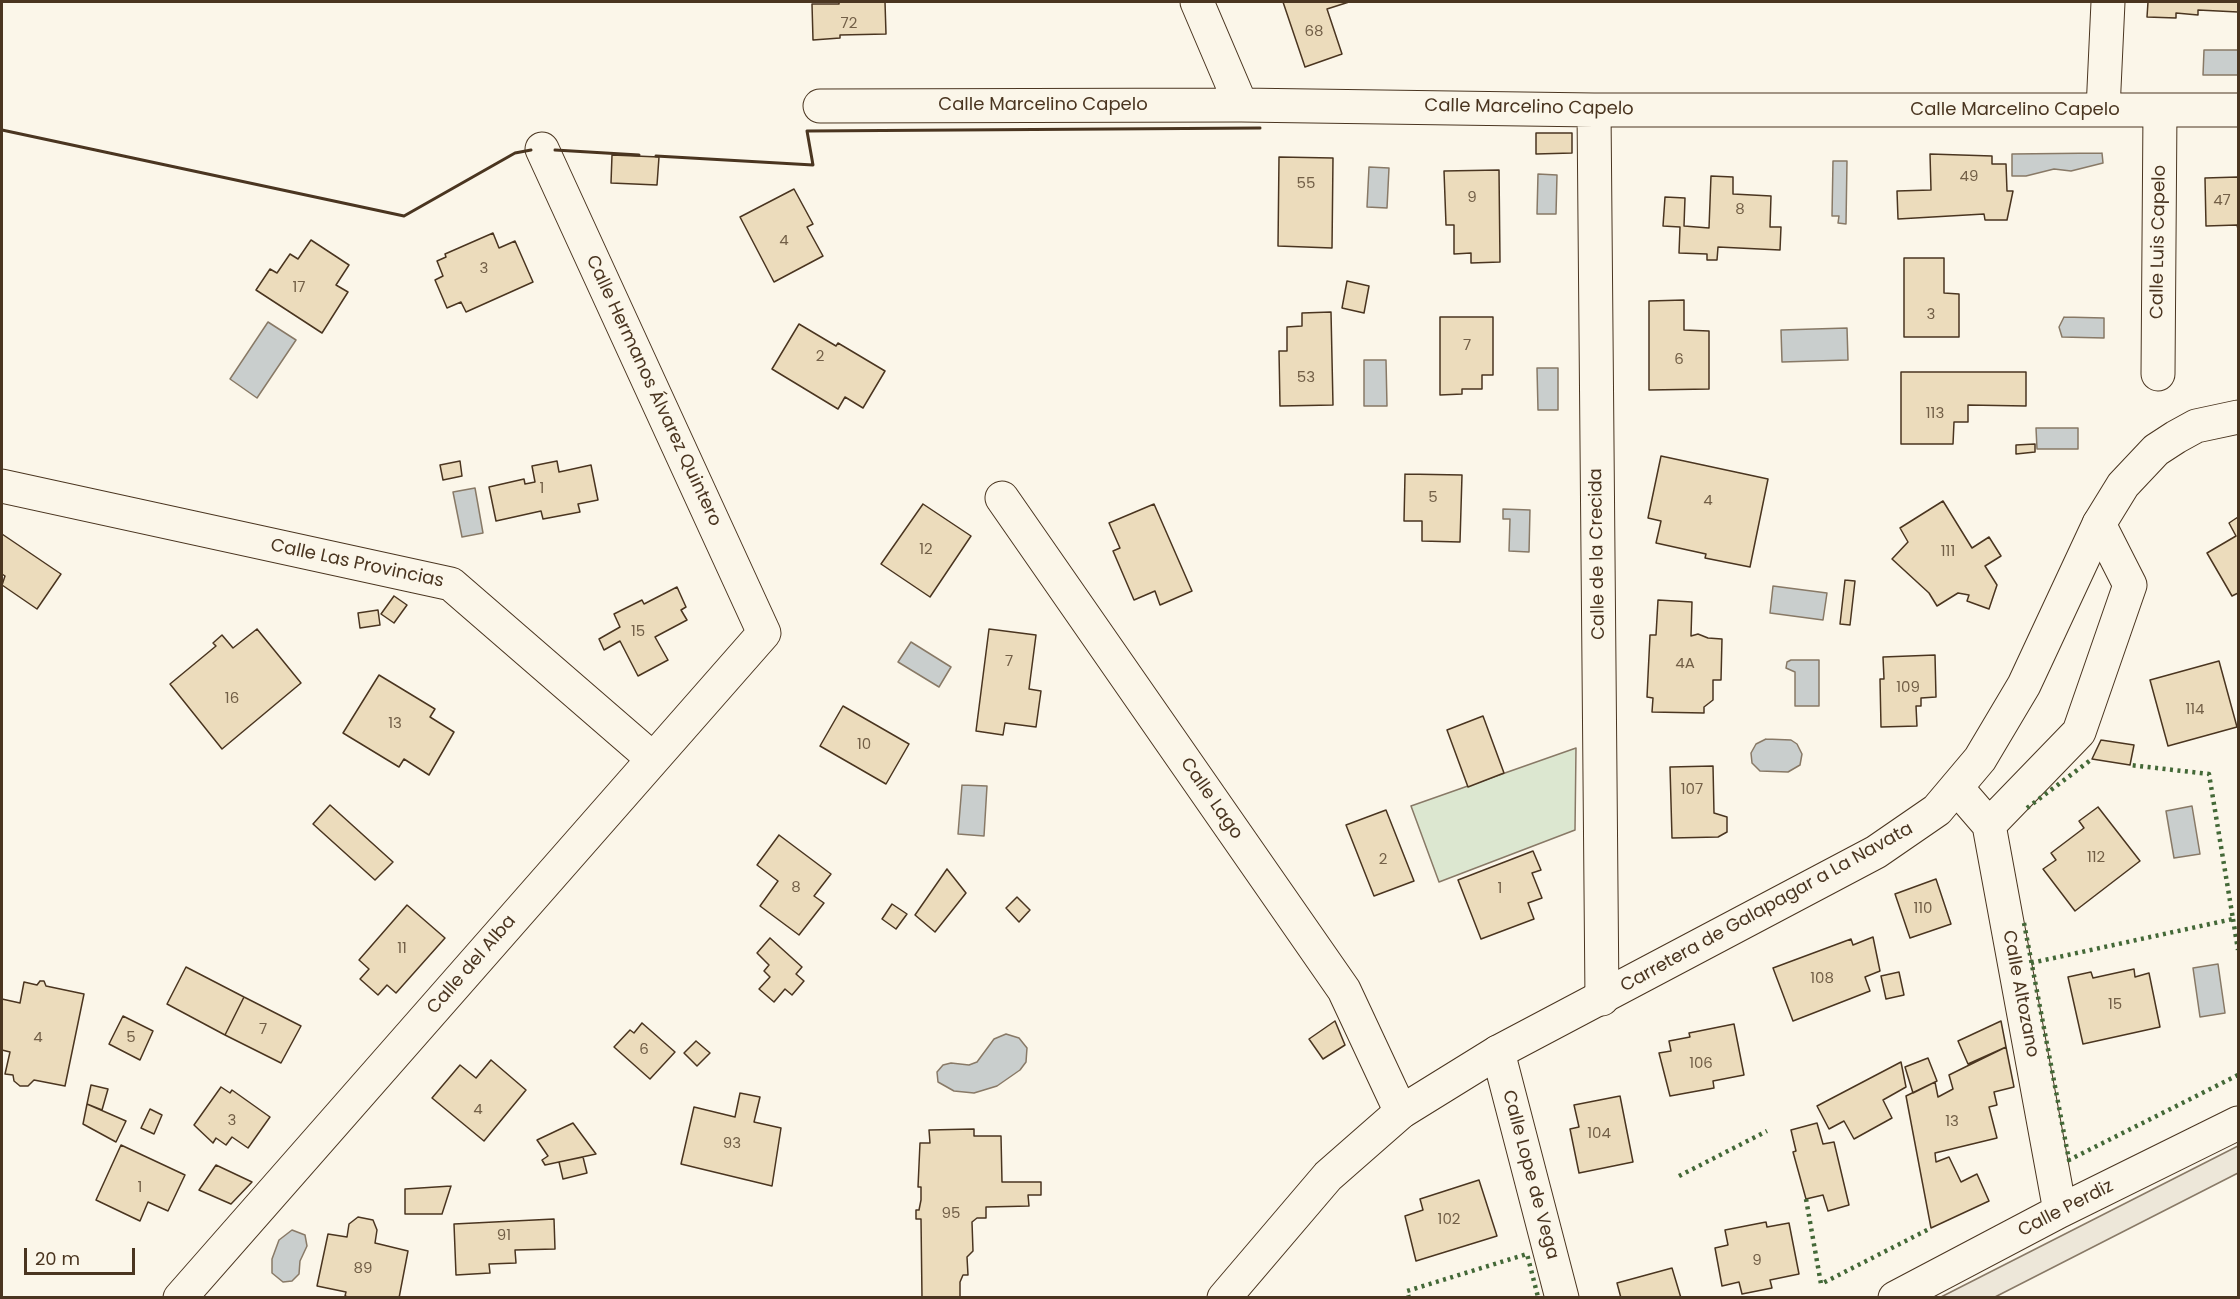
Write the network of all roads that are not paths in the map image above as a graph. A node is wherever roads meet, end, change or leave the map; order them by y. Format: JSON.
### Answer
{"nodes":[{"id":1,"x":1197,"y":2,"type":"edge"},
{"id":2,"x":2108,"y":2,"type":"edge"},
{"id":3,"x":1241,"y":105,"type":"junction"},
{"id":4,"x":820,"y":106,"type":"dead end"},
{"id":5,"x":1594,"y":110,"type":"junction"},
{"id":6,"x":2103,"y":110,"type":"junction"},
{"id":7,"x":2160,"y":110,"type":"junction"},
{"id":8,"x":2238,"y":110,"type":"edge"},
{"id":9,"x":542,"y":149,"type":"dead end"},
{"id":10,"x":2158,"y":374,"type":"dead end"},
{"id":11,"x":2238,"y":417,"type":"edge"},
{"id":12,"x":2,"y":486,"type":"edge"},
{"id":13,"x":1002,"y":498,"type":"dead end"},
{"id":14,"x":2099,"y":524,"type":"junction"},
{"id":15,"x":764,"y":633,"type":"joint"},
{"id":16,"x":653,"y":759,"type":"junction"},
{"id":17,"x":1957,"y":788,"type":"junction"},
{"id":18,"x":1989,"y":825,"type":"junction"},
{"id":19,"x":1602,"y":999,"type":"junction"},
{"id":20,"x":1498,"y":1052,"type":"junction"},
{"id":21,"x":1401,"y":1112,"type":"junction"},
{"id":22,"x":2238,"y":1123,"type":"edge"},
{"id":23,"x":2060,"y":1211,"type":"junction"},
{"id":24,"x":180,"y":1298,"type":"edge"},
{"id":25,"x":1224,"y":1298,"type":"edge"},
{"id":26,"x":1562,"y":1298,"type":"edge"},
{"id":27,"x":1895,"y":1298,"type":"edge"}],
"edges":[{"from":1,"to":3,"type":"street"},
{"from":2,"to":6,"type":"street"},
{"from":3,"to":4,"type":"street","name":"Calle Marcelino Capelo"},
{"from":3,"to":5,"type":"street","name":"Calle Marcelino Capelo"},
{"from":5,"to":6,"type":"street","name":"Calle Marcelino Capelo"},
{"from":5,"to":19,"type":"street","name":"Calle de la Crecida"},
{"from":6,"to":7,"type":"street","name":"Calle Marcelino Capelo"},
{"from":7,"to":8,"type":"street","name":"Calle Marcelino Capelo"},
{"from":7,"to":10,"type":"street","name":"Calle Luis Capelo"},
{"from":9,"to":15,"type":"street","name":"Calle Hermanos Álvarez Quintero"},
{"from":11,"to":14,"type":"street","name":"Carretera de Galapagar a La Navata"},
{"from":12,"to":16,"type":"street","name":"Calle Las Provincias"},
{"from":13,"to":21,"type":"street","name":"Calle Lago"},
{"from":14,"to":17,"type":"street","name":"Carretera de Galapagar a La Navata"},
{"from":14,"to":18,"type":"street"},
{"from":15,"to":16,"type":"street","name":"Calle del Alba"},
{"from":16,"to":24,"type":"street","name":"Calle del Alba"},
{"from":17,"to":18,"type":"street"},
{"from":17,"to":19,"type":"street","name":"Carretera de Galapagar a La Navata"},
{"from":18,"to":23,"type":"street","name":"Calle Altozano"},
{"from":19,"to":20,"type":"street","name":"Carretera de Galapagar a La Navata"},
{"from":20,"to":21,"type":"street","name":"Carretera de Galapagar a La Navata"},
{"from":20,"to":26,"type":"street","name":"Calle Lope de Vega"},
{"from":21,"to":25,"type":"street","name":"Carretera de Galapagar a La Navata"},
{"from":22,"to":23,"type":"street","name":"Calle Perdiz"},
{"from":23,"to":27,"type":"street","name":"Calle Perdiz"}]}
